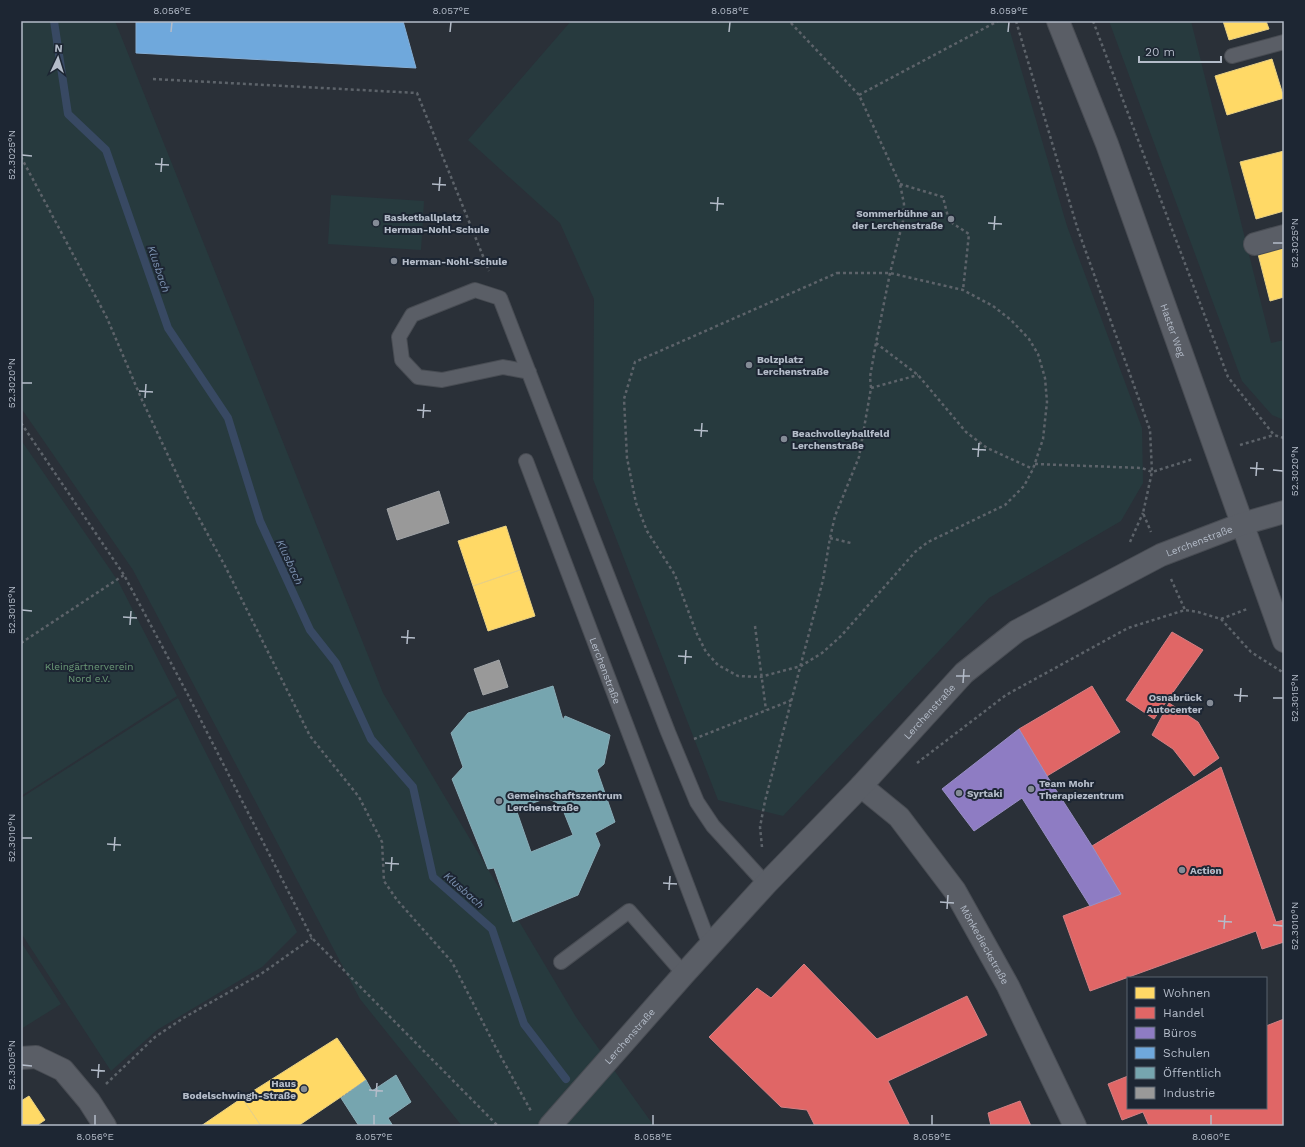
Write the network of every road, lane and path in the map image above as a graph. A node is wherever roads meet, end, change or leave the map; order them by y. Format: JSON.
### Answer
{"nodes":[{"id":1,"x":789,"y":21,"type":"edge"},
{"id":2,"x":998,"y":21,"type":"edge"},
{"id":3,"x":1016,"y":21,"type":"edge"},
{"id":4,"x":1058,"y":21,"type":"edge"},
{"id":5,"x":1093,"y":21,"type":"edge"},
{"id":6,"x":1284,"y":42,"type":"edge"},
{"id":7,"x":1232,"y":56,"type":"dead end"},
{"id":8,"x":153,"y":79,"type":"dead end"},
{"id":9,"x":859,"y":95,"type":"junction"},
{"id":10,"x":21,"y":158,"type":"edge"},
{"id":11,"x":900,"y":184,"type":"junction"},
{"id":12,"x":1284,"y":236,"type":"edge"},
{"id":13,"x":1255,"y":244,"type":"dead end"},
{"id":14,"x":890,"y":273,"type":"junction"},
{"id":15,"x":963,"y":290,"type":"junction"},
{"id":16,"x":500,"y":298,"type":"junction"},
{"id":17,"x":876,"y":343,"type":"junction"},
{"id":18,"x":529,"y":372,"type":"junction"},
{"id":19,"x":918,"y":375,"type":"junction"},
{"id":20,"x":871,"y":388,"type":"junction"},
{"id":21,"x":21,"y":423,"type":"edge"},
{"id":22,"x":1284,"y":438,"type":"edge"},
{"id":23,"x":526,"y":461,"type":"dead end"},
{"id":24,"x":1035,"y":464,"type":"junction"},
{"id":25,"x":1033,"y":469,"type":"junction"},
{"id":26,"x":1152,"y":472,"type":"junction"},
{"id":27,"x":1284,"y":512,"type":"edge"},
{"id":28,"x":1242,"y":524,"type":"junction"},
{"id":29,"x":830,"y":538,"type":"junction"},
{"id":30,"x":1154,"y":538,"type":"dead end"},
{"id":31,"x":851,"y":542,"type":"dead end"},
{"id":32,"x":124,"y":575,"type":"junction"},
{"id":33,"x":1171,"y":578,"type":"dead end"},
{"id":34,"x":1184,"y":610,"type":"junction"},
{"id":35,"x":755,"y":626,"type":"dead end"},
{"id":36,"x":1284,"y":641,"type":"edge"},
{"id":37,"x":21,"y":643,"type":"edge"},
{"id":38,"x":801,"y":666,"type":"junction"},
{"id":39,"x":1284,"y":673,"type":"edge"},
{"id":40,"x":760,"y":677,"type":"junction"},
{"id":41,"x":792,"y":700,"type":"junction"},
{"id":42,"x":766,"y":710,"type":"junction"},
{"id":43,"x":674,"y":747,"type":"junction"},
{"id":44,"x":912,"y":765,"type":"dead end"},
{"id":45,"x":860,"y":786,"type":"junction"},
{"id":46,"x":766,"y":884,"type":"junction"},
{"id":47,"x":312,"y":938,"type":"junction"},
{"id":48,"x":710,"y":946,"type":"junction"},
{"id":49,"x":561,"y":962,"type":"dead end"},
{"id":50,"x":684,"y":974,"type":"junction"},
{"id":51,"x":21,"y":1058,"type":"edge"},
{"id":52,"x":89,"y":1100,"type":"junction"},
{"id":53,"x":541,"y":1120,"type":"edge"},
{"id":54,"x":105,"y":1126,"type":"edge"},
{"id":55,"x":498,"y":1126,"type":"edge"},
{"id":56,"x":1075,"y":1126,"type":"edge"}],
"edges":[{"from":1,"to":9,"type":"path"},
{"from":2,"to":9,"type":"path"},
{"from":3,"to":26,"type":"path"},
{"from":4,"to":28,"type":"street","name":"Haster Weg"},
{"from":5,"to":22,"type":"path"},
{"from":6,"to":7,"type":"lane"},
{"from":8,"to":16,"type":"path"},
{"from":9,"to":11,"type":"path"},
{"from":10,"to":53,"type":"path"},
{"from":11,"to":14,"type":"path"},
{"from":11,"to":15,"type":"path"},
{"from":12,"to":13,"type":"street"},
{"from":14,"to":15,"type":"path"},
{"from":14,"to":17,"type":"path"},
{"from":14,"to":40,"type":"path"},
{"from":15,"to":24,"type":"path"},
{"from":16,"to":18,"type":"lane"},
{"from":16,"to":18,"type":"lane"},
{"from":17,"to":19,"type":"path"},
{"from":17,"to":20,"type":"path"},
{"from":18,"to":43,"type":"lane"},
{"from":19,"to":20,"type":"path"},
{"from":19,"to":25,"type":"path"},
{"from":20,"to":29,"type":"path"},
{"from":21,"to":32,"type":"path"},
{"from":23,"to":48,"type":"lane","name":"Lerchenstraße"},
{"from":24,"to":25,"type":"path"},
{"from":24,"to":26,"type":"path"},
{"from":25,"to":38,"type":"path"},
{"from":26,"to":30,"type":"path"},
{"from":27,"to":28,"type":"street","name":"Lerchenstraße"},
{"from":28,"to":36,"type":"street","name":"Haster Weg"},
{"from":28,"to":45,"type":"street","name":"Lerchenstraße"},
{"from":29,"to":31,"type":"path"},
{"from":29,"to":38,"type":"path"},
{"from":32,"to":37,"type":"path"},
{"from":32,"to":47,"type":"path"},
{"from":33,"to":34,"type":"path"},
{"from":34,"to":39,"type":"path"},
{"from":34,"to":44,"type":"path"},
{"from":35,"to":40,"type":"path"},
{"from":38,"to":40,"type":"path"},
{"from":38,"to":41,"type":"path"},
{"from":40,"to":42,"type":"path"},
{"from":41,"to":42,"type":"path"},
{"from":41,"to":46,"type":"path"},
{"from":42,"to":43,"type":"path"},
{"from":43,"to":46,"type":"lane"},
{"from":45,"to":46,"type":"street","name":"Lerchenstraße"},
{"from":45,"to":56,"type":"street","name":"Mönkedieckstraße"},
{"from":46,"to":48,"type":"street","name":"Lerchenstraße"},
{"from":47,"to":52,"type":"path"},
{"from":47,"to":55,"type":"path"},
{"from":48,"to":50,"type":"street","name":"Lerchenstraße"},
{"from":49,"to":50,"type":"lane"},
{"from":50,"to":53,"type":"street","name":"Lerchenstraße"},
{"from":51,"to":52,"type":"street"},
{"from":52,"to":54,"type":"street"}]}
